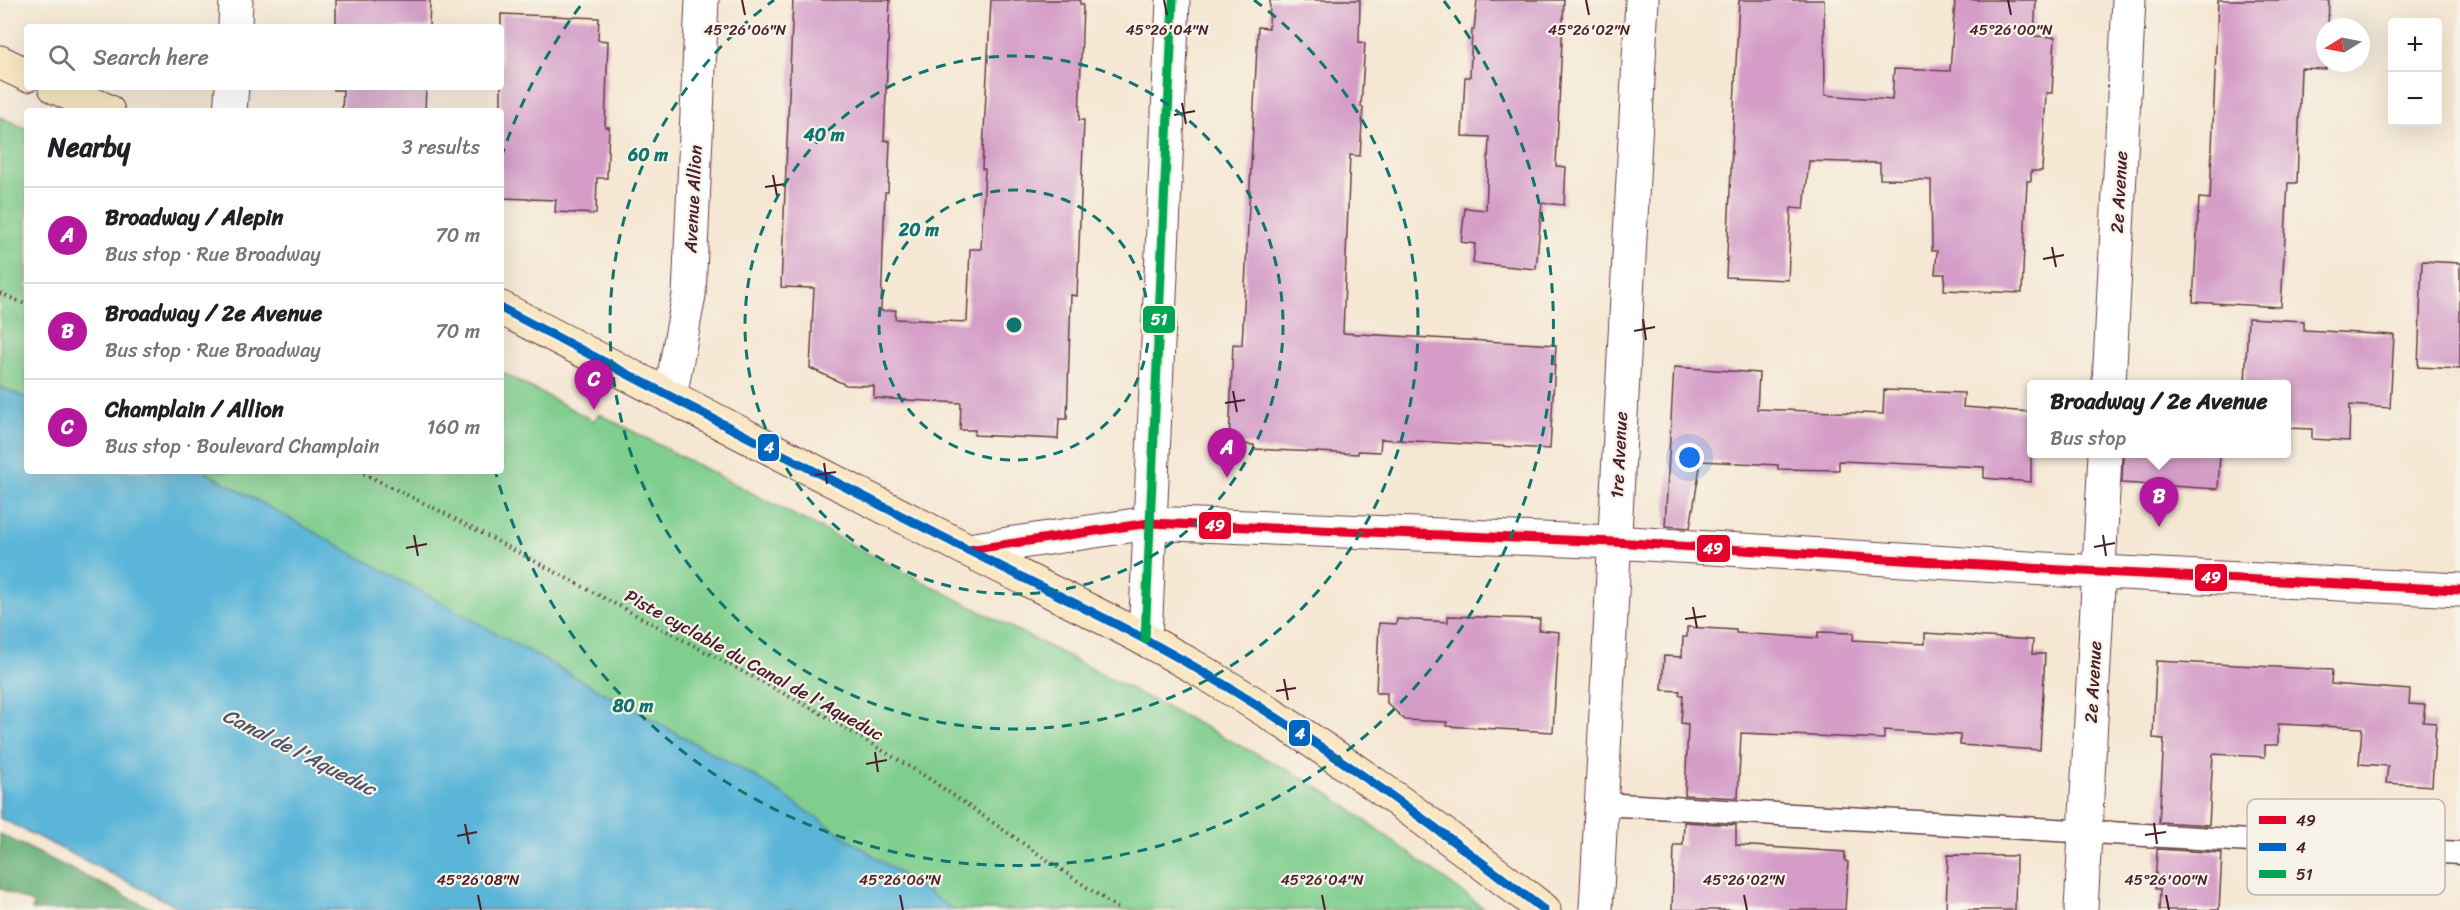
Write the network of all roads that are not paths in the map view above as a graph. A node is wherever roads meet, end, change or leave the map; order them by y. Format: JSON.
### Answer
{"nodes":[{"id":1,"x":236,"y":0,"type":"edge"},
{"id":2,"x":702,"y":0,"type":"edge"},
{"id":3,"x":1173,"y":0,"type":"edge"},
{"id":4,"x":1642,"y":0,"type":"edge"},
{"id":5,"x":2129,"y":0,"type":"edge"},
{"id":6,"x":235,"y":24,"type":"edge"},
{"id":7,"x":0,"y":63,"type":"edge"},
{"id":8,"x":24,"y":74,"type":"edge"},
{"id":9,"x":61,"y":90,"type":"edge"},
{"id":10,"x":232,"y":90,"type":"edge"},
{"id":11,"x":101,"y":108,"type":"edge"},
{"id":12,"x":230,"y":108,"type":"edge"},
{"id":13,"x":504,"y":310,"type":"edge"},
{"id":14,"x":2109,"y":380,"type":"edge"},
{"id":15,"x":670,"y":397,"type":"junction"},
{"id":16,"x":2105,"y":458,"type":"edge"},
{"id":17,"x":1149,"y":523,"type":"junction"},
{"id":18,"x":1614,"y":542,"type":"junction"},
{"id":19,"x":968,"y":550,"type":"junction"},
{"id":20,"x":2098,"y":571,"type":"junction"},
{"id":21,"x":2460,"y":590,"type":"edge"},
{"id":22,"x":1145,"y":639,"type":"junction"},
{"id":23,"x":1602,"y":804,"type":"junction"},
{"id":24,"x":2085,"y":831,"type":"junction"},
{"id":25,"x":2247,"y":841,"type":"edge"},
{"id":26,"x":2445,"y":852,"type":"edge"},
{"id":27,"x":2460,"y":853,"type":"edge"},
{"id":28,"x":1545,"y":910,"type":"edge"},
{"id":29,"x":1596,"y":910,"type":"edge"},
{"id":30,"x":2081,"y":910,"type":"edge"}],
"edges":[{"from":1,"to":6,"type":"street"},
{"from":2,"to":15,"type":"street","name":"Avenue Allion"},
{"from":3,"to":17,"type":"street"},
{"from":4,"to":18,"type":"street","name":"1re Avenue"},
{"from":5,"to":14,"type":"street","name":"2e Avenue"},
{"from":7,"to":8,"type":"main road"},
{"from":9,"to":11,"type":"main road"},
{"from":10,"to":12,"type":"street"},
{"from":13,"to":15,"type":"main road"},
{"from":15,"to":19,"type":"main road"},
{"from":16,"to":20,"type":"street","name":"2e Avenue"},
{"from":17,"to":18,"type":"street"},
{"from":17,"to":19,"type":"street"},
{"from":17,"to":22,"type":"street"},
{"from":18,"to":20,"type":"street"},
{"from":18,"to":23,"type":"street","name":"1re Avenue"},
{"from":19,"to":22,"type":"main road"},
{"from":20,"to":21,"type":"street"},
{"from":20,"to":24,"type":"street","name":"2e Avenue"},
{"from":22,"to":28,"type":"main road"},
{"from":23,"to":24,"type":"lane"},
{"from":23,"to":29,"type":"street","name":"1re Avenue"},
{"from":24,"to":25,"type":"lane"},
{"from":24,"to":30,"type":"street","name":"2e Avenue"},
{"from":26,"to":27,"type":"lane"}]}
